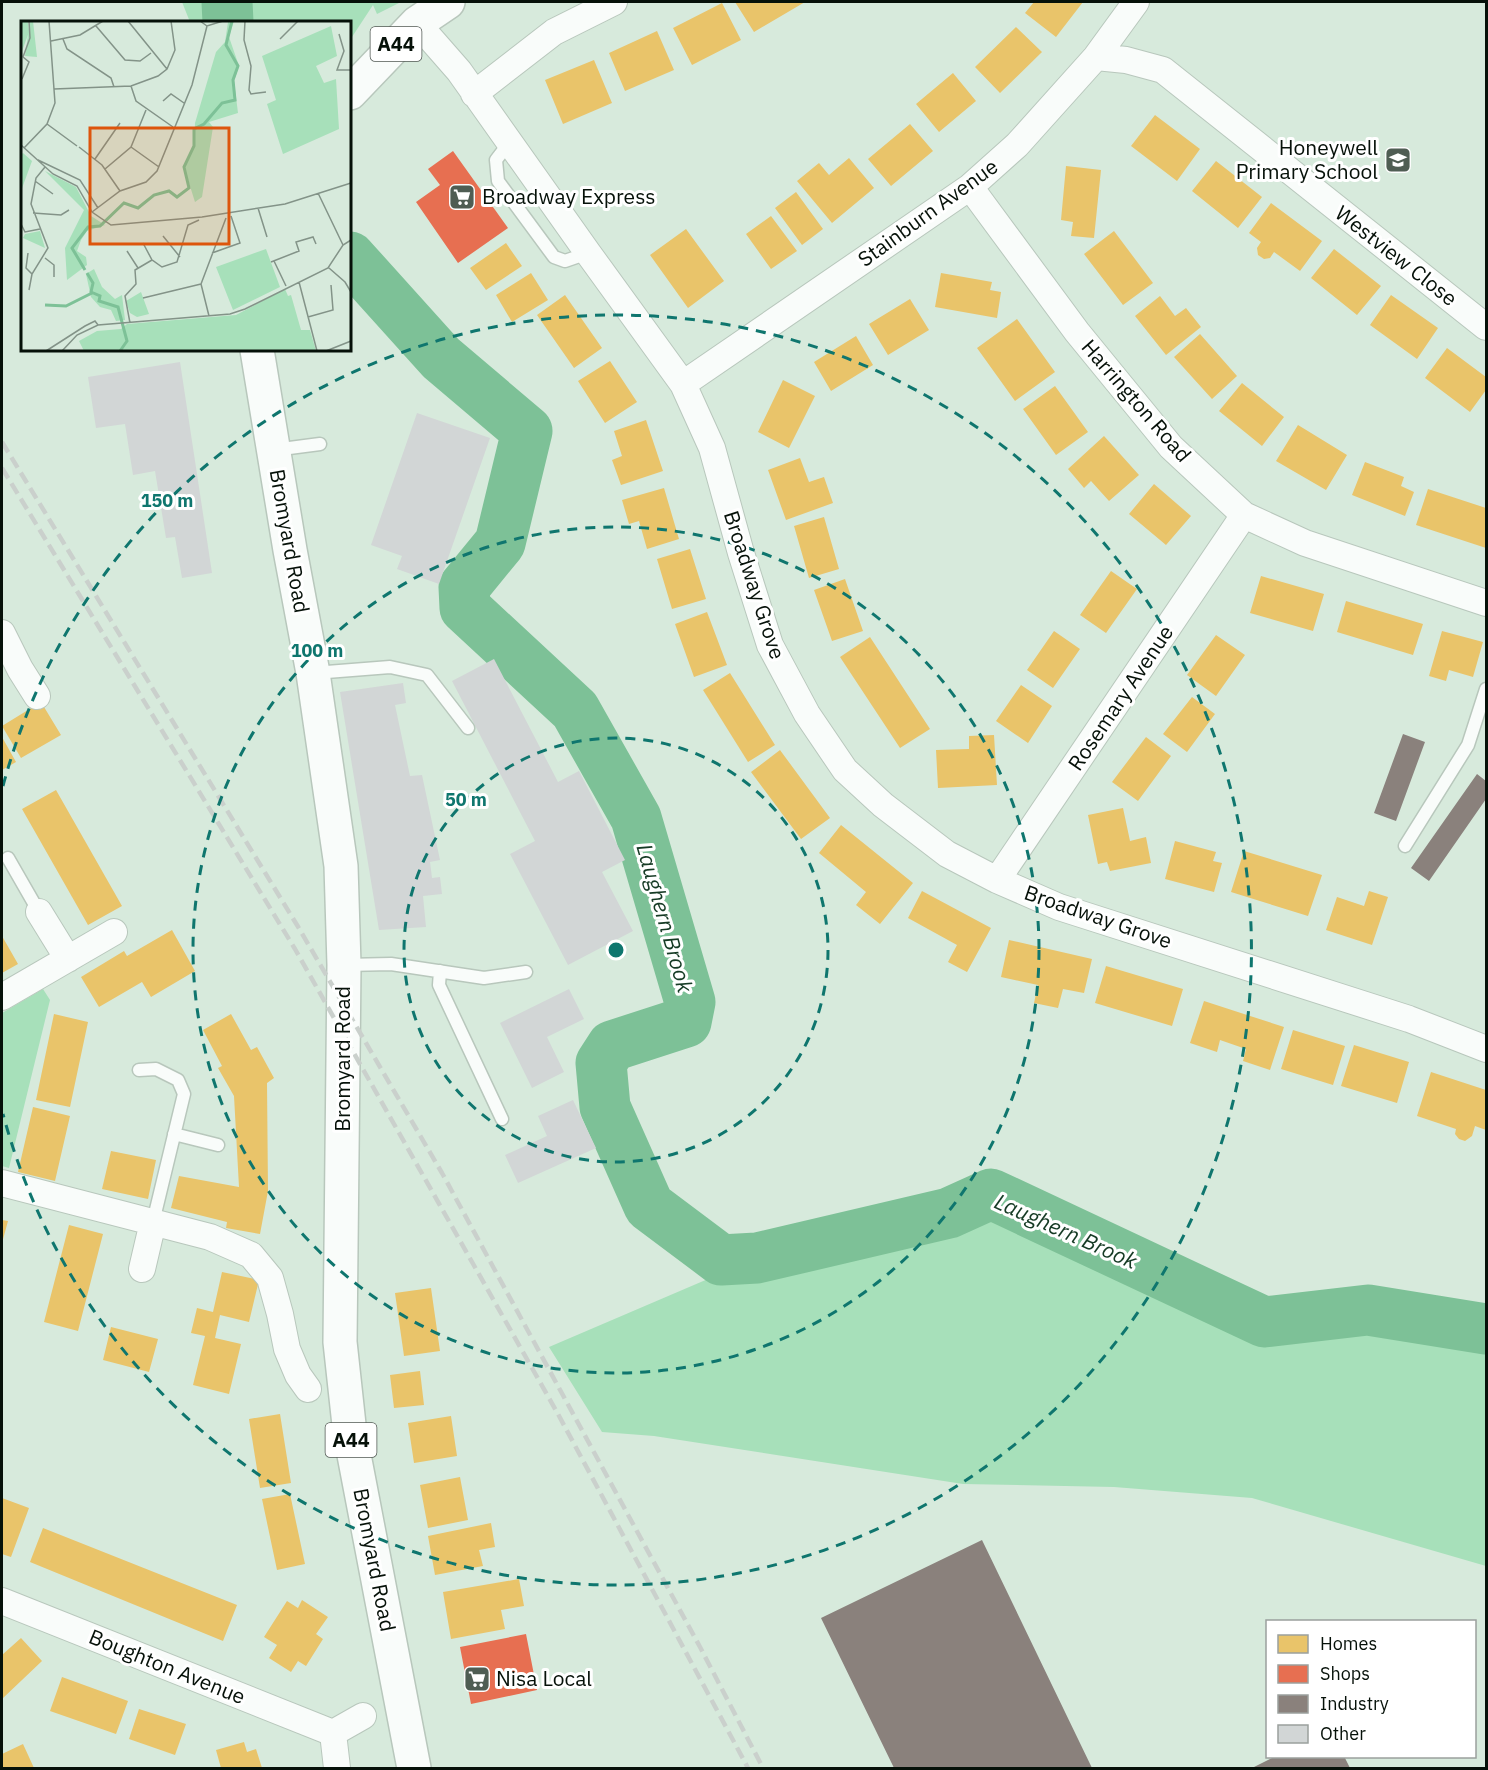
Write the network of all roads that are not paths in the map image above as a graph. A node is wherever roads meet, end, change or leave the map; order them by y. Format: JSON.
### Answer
{"nodes":[{"id":1,"x":448,"y":2,"type":"edge"},
{"id":2,"x":615,"y":2,"type":"edge"},
{"id":3,"x":1136,"y":2,"type":"edge"},
{"id":4,"x":417,"y":23,"type":"junction"},
{"id":5,"x":1096,"y":57,"type":"junction"},
{"id":6,"x":351,"y":92,"type":"edge"},
{"id":7,"x":474,"y":94,"type":"junction"},
{"id":8,"x":970,"y":187,"type":"junction"},
{"id":9,"x":1486,"y":327,"type":"edge"},
{"id":10,"x":257,"y":351,"type":"edge"},
{"id":11,"x":683,"y":384,"type":"junction"},
{"id":12,"x":320,"y":444,"type":"dead end"},
{"id":13,"x":273,"y":450,"type":"junction"},
{"id":14,"x":1244,"y":515,"type":"junction"},
{"id":15,"x":1486,"y":603,"type":"edge"},
{"id":16,"x":2,"y":633,"type":"edge"},
{"id":17,"x":313,"y":673,"type":"junction"},
{"id":18,"x":11,"y":674,"type":"edge"},
{"id":19,"x":1486,"y":688,"type":"edge"},
{"id":20,"x":37,"y":696,"type":"dead end"},
{"id":21,"x":468,"y":728,"type":"dead end"},
{"id":22,"x":1405,"y":846,"type":"dead end"},
{"id":23,"x":8,"y":858,"type":"dead end"},
{"id":24,"x":997,"y":880,"type":"junction"},
{"id":25,"x":39,"y":912,"type":"joint"},
{"id":26,"x":114,"y":932,"type":"dead end"},
{"id":27,"x":68,"y":959,"type":"junction"},
{"id":28,"x":344,"y":965,"type":"junction"},
{"id":29,"x":440,"y":971,"type":"junction"},
{"id":30,"x":526,"y":972,"type":"dead end"},
{"id":31,"x":2,"y":997,"type":"edge"},
{"id":32,"x":1486,"y":1049,"type":"edge"},
{"id":33,"x":139,"y":1070,"type":"dead end"},
{"id":34,"x":502,"y":1119,"type":"dead end"},
{"id":35,"x":174,"y":1134,"type":"junction"},
{"id":36,"x":218,"y":1145,"type":"dead end"},
{"id":37,"x":2,"y":1183,"type":"edge"},
{"id":38,"x":153,"y":1222,"type":"junction"},
{"id":39,"x":142,"y":1269,"type":"dead end"},
{"id":40,"x":325,"y":1395,"type":"junction"},
{"id":41,"x":2,"y":1601,"type":"edge"},
{"id":42,"x":363,"y":1716,"type":"dead end"},
{"id":43,"x":333,"y":1733,"type":"junction"},
{"id":44,"x":337,"y":1768,"type":"edge"},
{"id":45,"x":414,"y":1768,"type":"edge"}],
"edges":[{"from":1,"to":4,"type":"main road","number":"A44"},
{"from":2,"to":7,"type":"street"},
{"from":3,"to":5,"type":"street","name":"Stainburn Avenue"},
{"from":4,"to":6,"type":"main road","number":"A44"},
{"from":4,"to":7,"type":"street","name":"Broadway Grove"},
{"from":5,"to":8,"type":"street","name":"Stainburn Avenue"},
{"from":5,"to":9,"type":"street","name":"Westview Close"},
{"from":7,"to":11,"type":"street","name":"Broadway Grove"},
{"from":8,"to":11,"type":"street","name":"Stainburn Avenue"},
{"from":8,"to":14,"type":"street","name":"Harrington Road"},
{"from":10,"to":13,"type":"main road","name":"Bromyard Road","number":"A44"},
{"from":11,"to":24,"type":"street","name":"Broadway Grove"},
{"from":12,"to":13,"type":"lane"},
{"from":13,"to":17,"type":"main road","name":"Bromyard Road","number":"A44"},
{"from":14,"to":15,"type":"street","name":"Harrington Road"},
{"from":14,"to":24,"type":"street","name":"Rosemary Avenue"},
{"from":16,"to":18,"type":"street"},
{"from":17,"to":21,"type":"lane"},
{"from":17,"to":28,"type":"main road","name":"Bromyard Road","number":"A44"},
{"from":18,"to":20,"type":"street"},
{"from":19,"to":22,"type":"lane"},
{"from":23,"to":25,"type":"lane"},
{"from":24,"to":32,"type":"street","name":"Broadway Grove"},
{"from":25,"to":27,"type":"street"},
{"from":26,"to":27,"type":"street"},
{"from":27,"to":31,"type":"street"},
{"from":28,"to":29,"type":"lane"},
{"from":28,"to":40,"type":"main road","name":"Bromyard Road","number":"A44"},
{"from":29,"to":30,"type":"lane"},
{"from":29,"to":34,"type":"lane"},
{"from":33,"to":35,"type":"lane"},
{"from":35,"to":36,"type":"lane"},
{"from":35,"to":38,"type":"lane"},
{"from":37,"to":38,"type":"street"},
{"from":38,"to":39,"type":"street"},
{"from":38,"to":40,"type":"street"},
{"from":40,"to":45,"type":"main road","name":"Bromyard Road","number":"A44"},
{"from":41,"to":43,"type":"street","name":"Boughton Avenue"},
{"from":42,"to":43,"type":"street"},
{"from":43,"to":44,"type":"street"}]}
